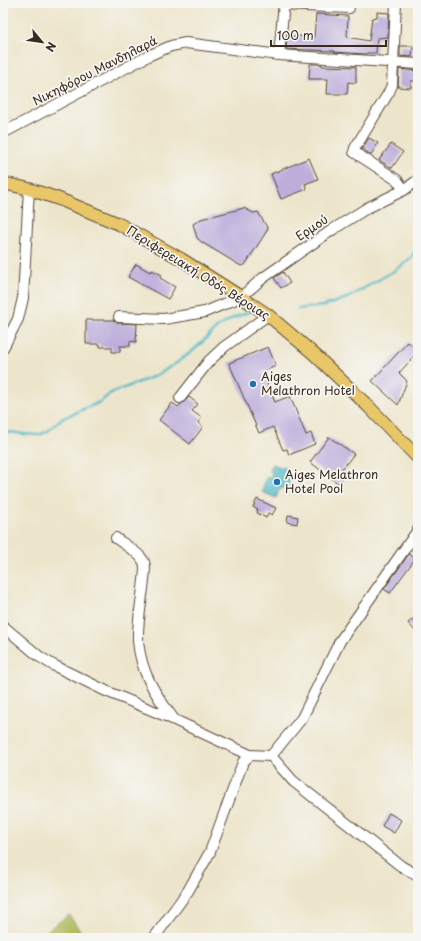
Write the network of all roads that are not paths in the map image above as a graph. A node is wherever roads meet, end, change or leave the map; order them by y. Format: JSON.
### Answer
{"nodes":[{"id":1,"x":396,"y":3,"type":"edge"},
{"id":2,"x":284,"y":4,"type":"edge"},
{"id":3,"x":349,"y":8,"type":"dead end"},
{"id":4,"x":279,"y":55,"type":"junction"},
{"id":5,"x":393,"y":63,"type":"junction"},
{"id":6,"x":418,"y":64,"type":"edge"},
{"id":7,"x":3,"y":133,"type":"edge"},
{"id":8,"x":418,"y":180,"type":"edge"},
{"id":9,"x":3,"y":183,"type":"edge"},
{"id":10,"x":29,"y":189,"type":"junction"},
{"id":11,"x":404,"y":190,"type":"junction"},
{"id":12,"x":241,"y":297,"type":"junction"},
{"id":13,"x":268,"y":315,"type":"junction"},
{"id":14,"x":120,"y":317,"type":"dead end"},
{"id":15,"x":3,"y":348,"type":"edge"},
{"id":16,"x":180,"y":398,"type":"dead end"},
{"id":17,"x":418,"y":458,"type":"edge"},
{"id":18,"x":418,"y":530,"type":"edge"},
{"id":19,"x":116,"y":538,"type":"dead end"},
{"id":20,"x":3,"y":626,"type":"edge"},
{"id":21,"x":174,"y":720,"type":"junction"},
{"id":22,"x":250,"y":755,"type":"junction"},
{"id":23,"x":272,"y":756,"type":"junction"},
{"id":24,"x":418,"y":876,"type":"edge"},
{"id":25,"x":154,"y":938,"type":"edge"}],
"edges":[{"from":1,"to":5,"type":"street"},
{"from":2,"to":3,"type":"street"},
{"from":2,"to":4,"type":"street"},
{"from":4,"to":5,"type":"street","name":"Νικηφόρου Μανδηλαρά"},
{"from":4,"to":7,"type":"street","name":"Νικηφόρου Μανδηλαρά"},
{"from":5,"to":6,"type":"street","name":"Νικηφόρου Μανδηλαρά"},
{"from":5,"to":11,"type":"street"},
{"from":8,"to":11,"type":"street","name":"Ερμού"},
{"from":9,"to":10,"type":"main road","name":"Περιφερειακή Οδός Βέροιας"},
{"from":10,"to":12,"type":"main road","name":"Περιφερειακή Οδός Βέροιας"},
{"from":10,"to":15,"type":"street"},
{"from":11,"to":12,"type":"street","name":"Ερμού"},
{"from":12,"to":13,"type":"main road","name":"Περιφερειακή Οδός Βέροιας"},
{"from":12,"to":14,"type":"street","name":"Ερμού"},
{"from":13,"to":16,"type":"street"},
{"from":13,"to":17,"type":"main road","name":"Περιφερειακή Οδός Βέροιας"},
{"from":18,"to":23,"type":"street"},
{"from":19,"to":21,"type":"street"},
{"from":20,"to":21,"type":"street"},
{"from":21,"to":22,"type":"street"},
{"from":22,"to":23,"type":"street"},
{"from":22,"to":25,"type":"street"},
{"from":23,"to":24,"type":"street"}]}
